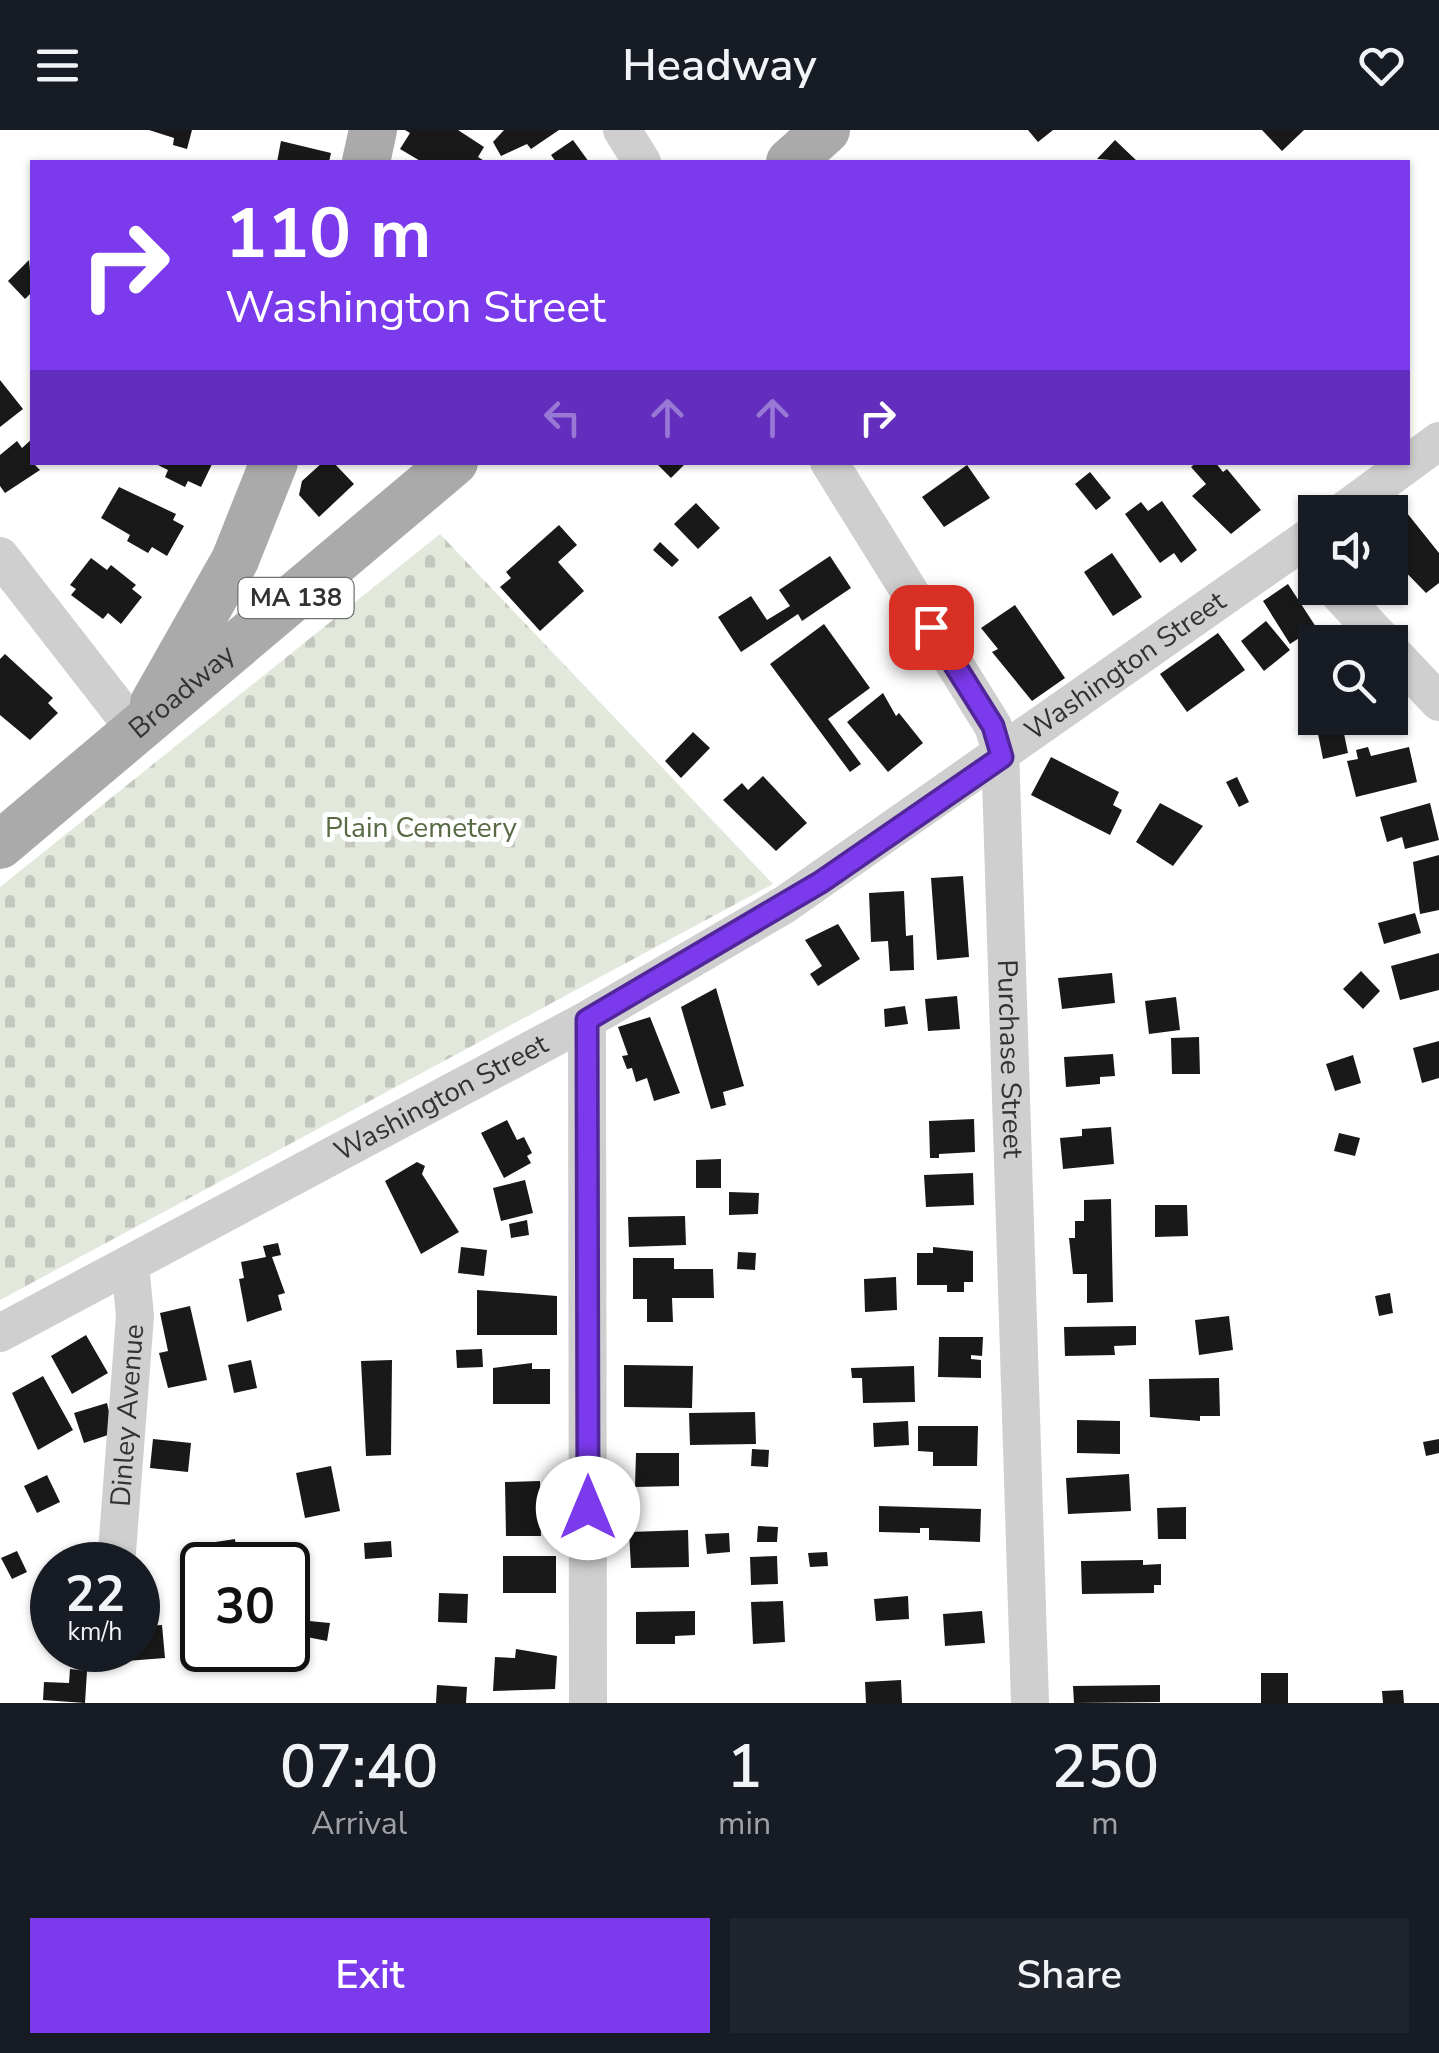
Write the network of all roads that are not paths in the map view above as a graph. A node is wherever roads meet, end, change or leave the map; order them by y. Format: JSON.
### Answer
{"nodes":[{"id":1,"x":373,"y":130,"type":"edge"},
{"id":2,"x":622,"y":130,"type":"edge"},
{"id":3,"x":826,"y":130,"type":"edge"},
{"id":4,"x":366,"y":160,"type":"edge"},
{"id":5,"x":641,"y":160,"type":"edge"},
{"id":6,"x":792,"y":160,"type":"edge"},
{"id":7,"x":1439,"y":441,"type":"edge"},
{"id":8,"x":1410,"y":462,"type":"edge"},
{"id":9,"x":273,"y":465,"type":"edge"},
{"id":10,"x":450,"y":465,"type":"edge"},
{"id":11,"x":830,"y":465,"type":"edge"},
{"id":12,"x":1406,"y":465,"type":"edge"},
{"id":13,"x":1365,"y":495,"type":"edge"},
{"id":14,"x":1298,"y":555,"type":"edge"},
{"id":15,"x":0,"y":556,"type":"edge"},
{"id":16,"x":1350,"y":605,"type":"edge"},
{"id":17,"x":1368,"y":625,"type":"edge"},
{"id":18,"x":1408,"y":669,"type":"edge"},
{"id":19,"x":1439,"y":702,"type":"edge"},
{"id":20,"x":137,"y":732,"type":"junction"},
{"id":21,"x":1002,"y":757,"type":"junction"},
{"id":22,"x":0,"y":846,"type":"edge"},
{"id":23,"x":587,"y":1020,"type":"junction"},
{"id":24,"x":130,"y":1264,"type":"junction"},
{"id":25,"x":0,"y":1333,"type":"edge"},
{"id":26,"x":118,"y":1542,"type":"edge"},
{"id":27,"x":588,"y":1703,"type":"edge"},
{"id":28,"x":1030,"y":1703,"type":"edge"}],
"edges":[{"from":1,"to":4,"type":"main road"},
{"from":2,"to":5,"type":"street"},
{"from":3,"to":6,"type":"main road"},
{"from":7,"to":8,"type":"street"},
{"from":9,"to":20,"type":"main road"},
{"from":10,"to":20,"type":"main road","name":"Broadway","number":"MA 138"},
{"from":11,"to":21,"type":"street","name":"Purchase Street"},
{"from":12,"to":13,"type":"street"},
{"from":14,"to":21,"type":"street","name":"Washington Street"},
{"from":15,"to":20,"type":"street"},
{"from":16,"to":17,"type":"street"},
{"from":18,"to":19,"type":"street"},
{"from":20,"to":22,"type":"main road","name":"Broadway","number":"MA 138"},
{"from":21,"to":23,"type":"street","name":"Washington Street"},
{"from":21,"to":28,"type":"street","name":"Purchase Street"},
{"from":23,"to":24,"type":"street","name":"Washington Street"},
{"from":23,"to":27,"type":"street"},
{"from":24,"to":25,"type":"street","name":"Washington Street"},
{"from":24,"to":26,"type":"street","name":"Dinley Avenue"}]}
